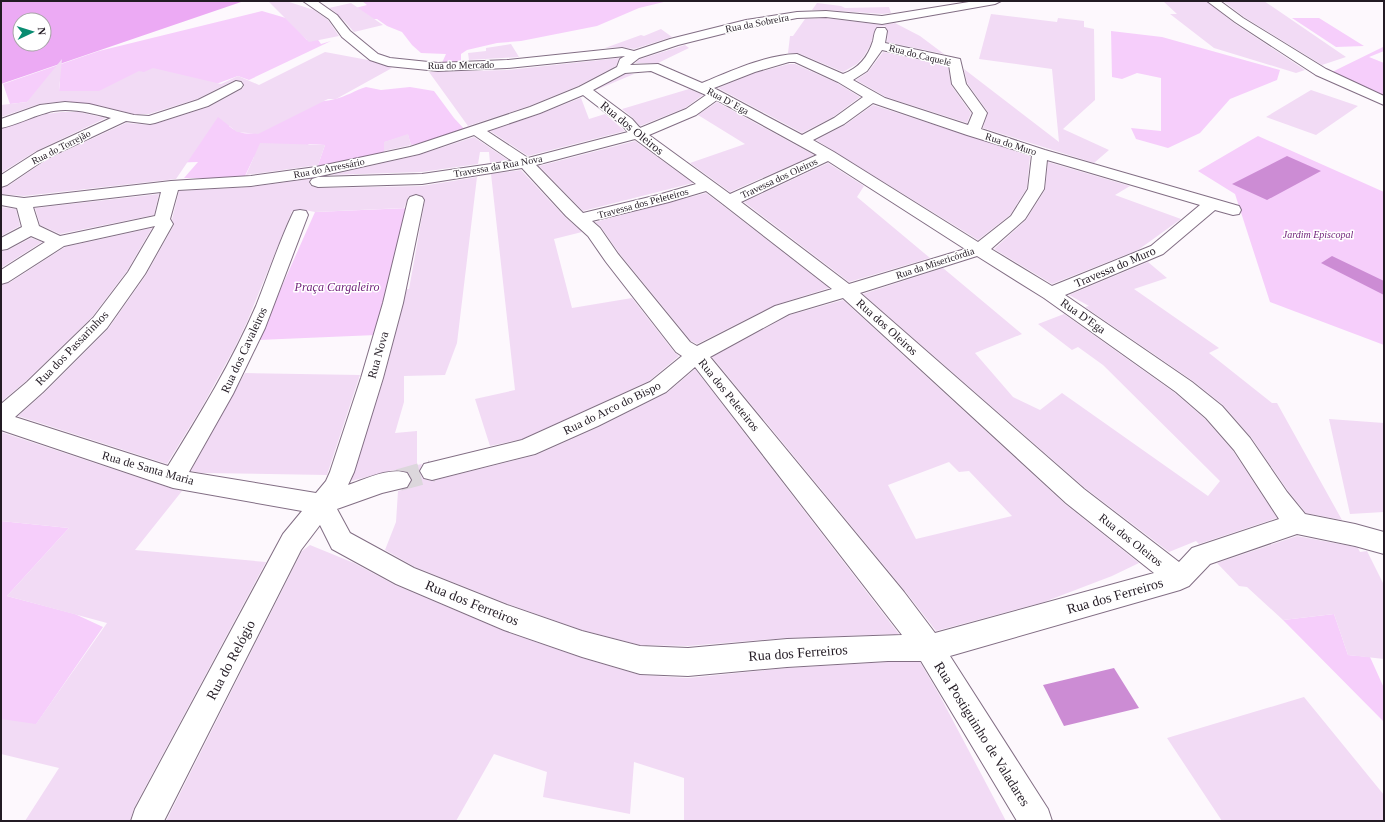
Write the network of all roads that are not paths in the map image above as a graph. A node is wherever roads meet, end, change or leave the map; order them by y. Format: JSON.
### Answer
{"nodes":[{"id":1,"x":309,"y":1,"type":"edge"},
{"id":2,"x":916,"y":1,"type":"edge"},
{"id":3,"x":995,"y":1,"type":"edge"},
{"id":4,"x":1213,"y":1,"type":"edge"},
{"id":5,"x":922,"y":12,"type":"junction"},
{"id":6,"x":882,"y":20,"type":"junction"},
{"id":7,"x":879,"y":46,"type":"junction"},
{"id":8,"x":635,"y":54,"type":"junction"},
{"id":9,"x":797,"y":58,"type":"joint"},
{"id":10,"x":622,"y":70,"type":"junction"},
{"id":11,"x":843,"y":79,"type":"junction"},
{"id":12,"x":236,"y":85,"type":"dead end"},
{"id":13,"x":584,"y":90,"type":"junction"},
{"id":14,"x":710,"y":91,"type":"junction"},
{"id":15,"x":873,"y":96,"type":"junction"},
{"id":16,"x":1384,"y":101,"type":"edge"},
{"id":17,"x":124,"y":117,"type":"junction"},
{"id":18,"x":1,"y":124,"type":"edge"},
{"id":19,"x":476,"y":130,"type":"junction"},
{"id":20,"x":972,"y":132,"type":"junction"},
{"id":21,"x":638,"y":134,"type":"junction"},
{"id":22,"x":801,"y":140,"type":"junction"},
{"id":23,"x":1040,"y":153,"type":"junction"},
{"id":24,"x":829,"y":155,"type":"junction"},
{"id":25,"x":526,"y":163,"type":"junction"},
{"id":26,"x":315,"y":177,"type":"junction"},
{"id":27,"x":1,"y":182,"type":"edge"},
{"id":28,"x":171,"y":186,"type":"junction"},
{"id":29,"x":707,"y":186,"type":"junction"},
{"id":30,"x":1,"y":200,"type":"edge"},
{"id":31,"x":416,"y":200,"type":"dead end"},
{"id":32,"x":729,"y":201,"type":"junction"},
{"id":33,"x":24,"y":203,"type":"junction"},
{"id":34,"x":1212,"y":204,"type":"junction"},
{"id":35,"x":1233,"y":210,"type":"dead end"},
{"id":36,"x":300,"y":215,"type":"dead end"},
{"id":37,"x":580,"y":219,"type":"junction"},
{"id":38,"x":162,"y":220,"type":"junction"},
{"id":39,"x":31,"y":229,"type":"junction"},
{"id":40,"x":58,"y":242,"type":"junction"},
{"id":41,"x":1,"y":244,"type":"edge"},
{"id":42,"x":979,"y":250,"type":"junction"},
{"id":43,"x":1,"y":278,"type":"edge"},
{"id":44,"x":846,"y":291,"type":"junction"},
{"id":45,"x":1051,"y":294,"type":"junction"},
{"id":46,"x":697,"y":355,"type":"junction"},
{"id":47,"x":1,"y":416,"type":"edge"},
{"id":48,"x":1,"y":421,"type":"edge"},
{"id":49,"x":432,"y":471,"type":"tunnel mouth"},
{"id":50,"x":174,"y":478,"type":"junction"},
{"id":51,"x":399,"y":480,"type":"tunnel mouth"},
{"id":52,"x":322,"y":504,"type":"junction"},
{"id":53,"x":1297,"y":523,"type":"junction"},
{"id":54,"x":1384,"y":543,"type":"edge"},
{"id":55,"x":1180,"y":578,"type":"junction"},
{"id":56,"x":929,"y":648,"type":"junction"},
{"id":57,"x":147,"y":821,"type":"edge"},
{"id":58,"x":1036,"y":821,"type":"edge"}],
"edges":[{"from":1,"to":8,"type":"street","name":"Rua do Mercado"},
{"from":2,"to":5,"type":"street"},
{"from":3,"to":5,"type":"street","name":"Rua da Sobreira"},
{"from":4,"to":16,"type":"street"},
{"from":5,"to":6,"type":"street","name":"Rua da Sobreira"},
{"from":6,"to":7,"type":"street"},
{"from":6,"to":8,"type":"street","name":"Rua da Sobreira"},
{"from":7,"to":11,"type":"street"},
{"from":7,"to":20,"type":"street","name":"Rua do Caquelé"},
{"from":8,"to":10,"type":"street","name":"Rua do Arressário"},
{"from":9,"to":11,"type":"street","name":"Rua do Muro"},
{"from":9,"to":14,"type":"street","name":"Travessa da Rua Nova"},
{"from":10,"to":13,"type":"street","name":"Rua do Arressário"},
{"from":10,"to":14,"type":"street","name":"Rua D' Ega"},
{"from":11,"to":15,"type":"street","name":"Rua do Muro"},
{"from":12,"to":17,"type":"street"},
{"from":13,"to":19,"type":"street","name":"Rua do Arressário"},
{"from":13,"to":21,"type":"street","name":"Rua dos Oleiros"},
{"from":14,"to":21,"type":"street","name":"Travessa da Rua Nova"},
{"from":14,"to":22,"type":"street","name":"Rua D' Ega"},
{"from":15,"to":20,"type":"street","name":"Rua do Muro"},
{"from":15,"to":22,"type":"street"},
{"from":17,"to":18,"type":"street"},
{"from":17,"to":27,"type":"street","name":"Rua do Torrejão"},
{"from":19,"to":25,"type":"street","name":"Rua dos Peleteiros"},
{"from":19,"to":26,"type":"street","name":"Rua do Arressário"},
{"from":20,"to":23,"type":"street","name":"Rua do Muro"},
{"from":21,"to":25,"type":"street","name":"Travessa da Rua Nova"},
{"from":21,"to":29,"type":"street","name":"Rua dos Oleiros"},
{"from":22,"to":24,"type":"street","name":"Rua D' Ega"},
{"from":23,"to":34,"type":"street","name":"Rua do Muro"},
{"from":23,"to":42,"type":"street","name":"Rua da Misericórdia"},
{"from":24,"to":32,"type":"street","name":"Travessa dos Oleiros"},
{"from":24,"to":42,"type":"street","name":"Rua D'Ega"},
{"from":25,"to":26,"type":"street","name":"Travessa da Rua Nova"},
{"from":25,"to":37,"type":"street","name":"Rua dos Peleteiros"},
{"from":26,"to":28,"type":"street","name":"Rua do Arressário"},
{"from":28,"to":33,"type":"street","name":"Rua do Arressário"},
{"from":28,"to":38,"type":"street","name":"Rua dos Passarinhos"},
{"from":29,"to":32,"type":"street","name":"Rua dos Oleiros"},
{"from":29,"to":37,"type":"street","name":"Travessa dos Peleteiros"},
{"from":30,"to":33,"type":"street","name":"Rua do Arressário"},
{"from":31,"to":52,"type":"street","name":"Rua Nova"},
{"from":32,"to":44,"type":"street","name":"Rua dos Oleiros"},
{"from":33,"to":39,"type":"street"},
{"from":34,"to":35,"type":"street","name":"Rua do Muro"},
{"from":34,"to":45,"type":"street","name":"Travessa do Muro"},
{"from":36,"to":50,"type":"street","name":"Rua dos Cavaleiros"},
{"from":37,"to":46,"type":"street","name":"Rua dos Peleteiros"},
{"from":38,"to":40,"type":"street"},
{"from":38,"to":47,"type":"street","name":"Rua dos Passarinhos"},
{"from":39,"to":40,"type":"street"},
{"from":39,"to":41,"type":"street"},
{"from":40,"to":43,"type":"street"},
{"from":42,"to":44,"type":"street","name":"Rua da Misericórdia"},
{"from":42,"to":45,"type":"street","name":"Rua D'Ega"},
{"from":44,"to":46,"type":"street","name":"Rua do Arco do Bispo"},
{"from":44,"to":55,"type":"street","name":"Rua dos Oleiros"},
{"from":45,"to":53,"type":"street","name":"Rua D'Ega"},
{"from":46,"to":49,"type":"street","name":"Rua do Arco do Bispo"},
{"from":46,"to":56,"type":"street","name":"Rua dos Peleteiros"},
{"from":48,"to":50,"type":"street","name":"Rua de Santa Maria"},
{"from":50,"to":52,"type":"street","name":"Rua de Santa Maria"},
{"from":51,"to":52,"type":"street"},
{"from":52,"to":56,"type":"street","name":"Rua dos Ferreiros"},
{"from":52,"to":57,"type":"street","name":"Rua do Relógio"},
{"from":53,"to":54,"type":"street"},
{"from":53,"to":55,"type":"street","name":"Rua dos Ferreiros"},
{"from":55,"to":56,"type":"street","name":"Rua dos Ferreiros"},
{"from":56,"to":58,"type":"street","name":"Rua Postiguinho de Valadares"}]}
